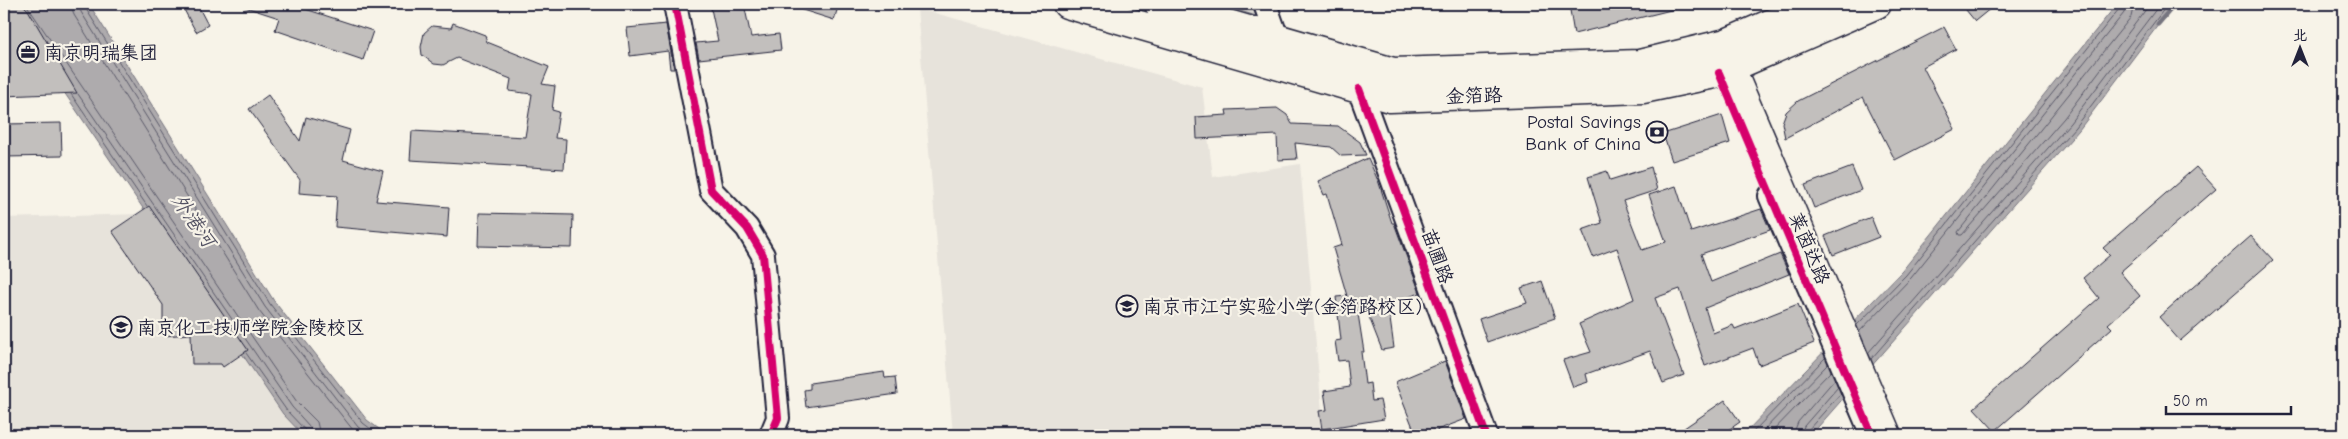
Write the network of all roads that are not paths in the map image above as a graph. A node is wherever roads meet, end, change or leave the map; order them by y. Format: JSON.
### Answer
{"nodes":[{"id":1,"x":675,"y":4,"type":"edge"},
{"id":2,"x":1067,"y":4,"type":"edge"},
{"id":3,"x":1159,"y":4,"type":"edge"},
{"id":4,"x":1265,"y":4,"type":"edge"},
{"id":5,"x":1815,"y":4,"type":"edge"},
{"id":6,"x":1878,"y":4,"type":"edge"},
{"id":7,"x":1277,"y":38,"type":"junction"},
{"id":8,"x":1723,"y":62,"type":"junction"},
{"id":9,"x":1359,"y":89,"type":"junction"},
{"id":10,"x":1881,"y":433,"type":"edge"},
{"id":11,"x":771,"y":435,"type":"edge"},
{"id":12,"x":1486,"y":435,"type":"edge"}],
"edges":[{"from":1,"to":11,"type":"street"},
{"from":2,"to":9,"type":"main road","name":"金箔路"},
{"from":3,"to":7,"type":"main road","name":"金箔路"},
{"from":4,"to":7,"type":"street"},
{"from":5,"to":8,"type":"main road","name":"金箔路"},
{"from":6,"to":8,"type":"main road","name":"金箔路"},
{"from":7,"to":8,"type":"main road","name":"金箔路"},
{"from":8,"to":9,"type":"main road","name":"金箔路"},
{"from":8,"to":10,"type":"main road"},
{"from":9,"to":12,"type":"street","name":"苗圃路"}]}
